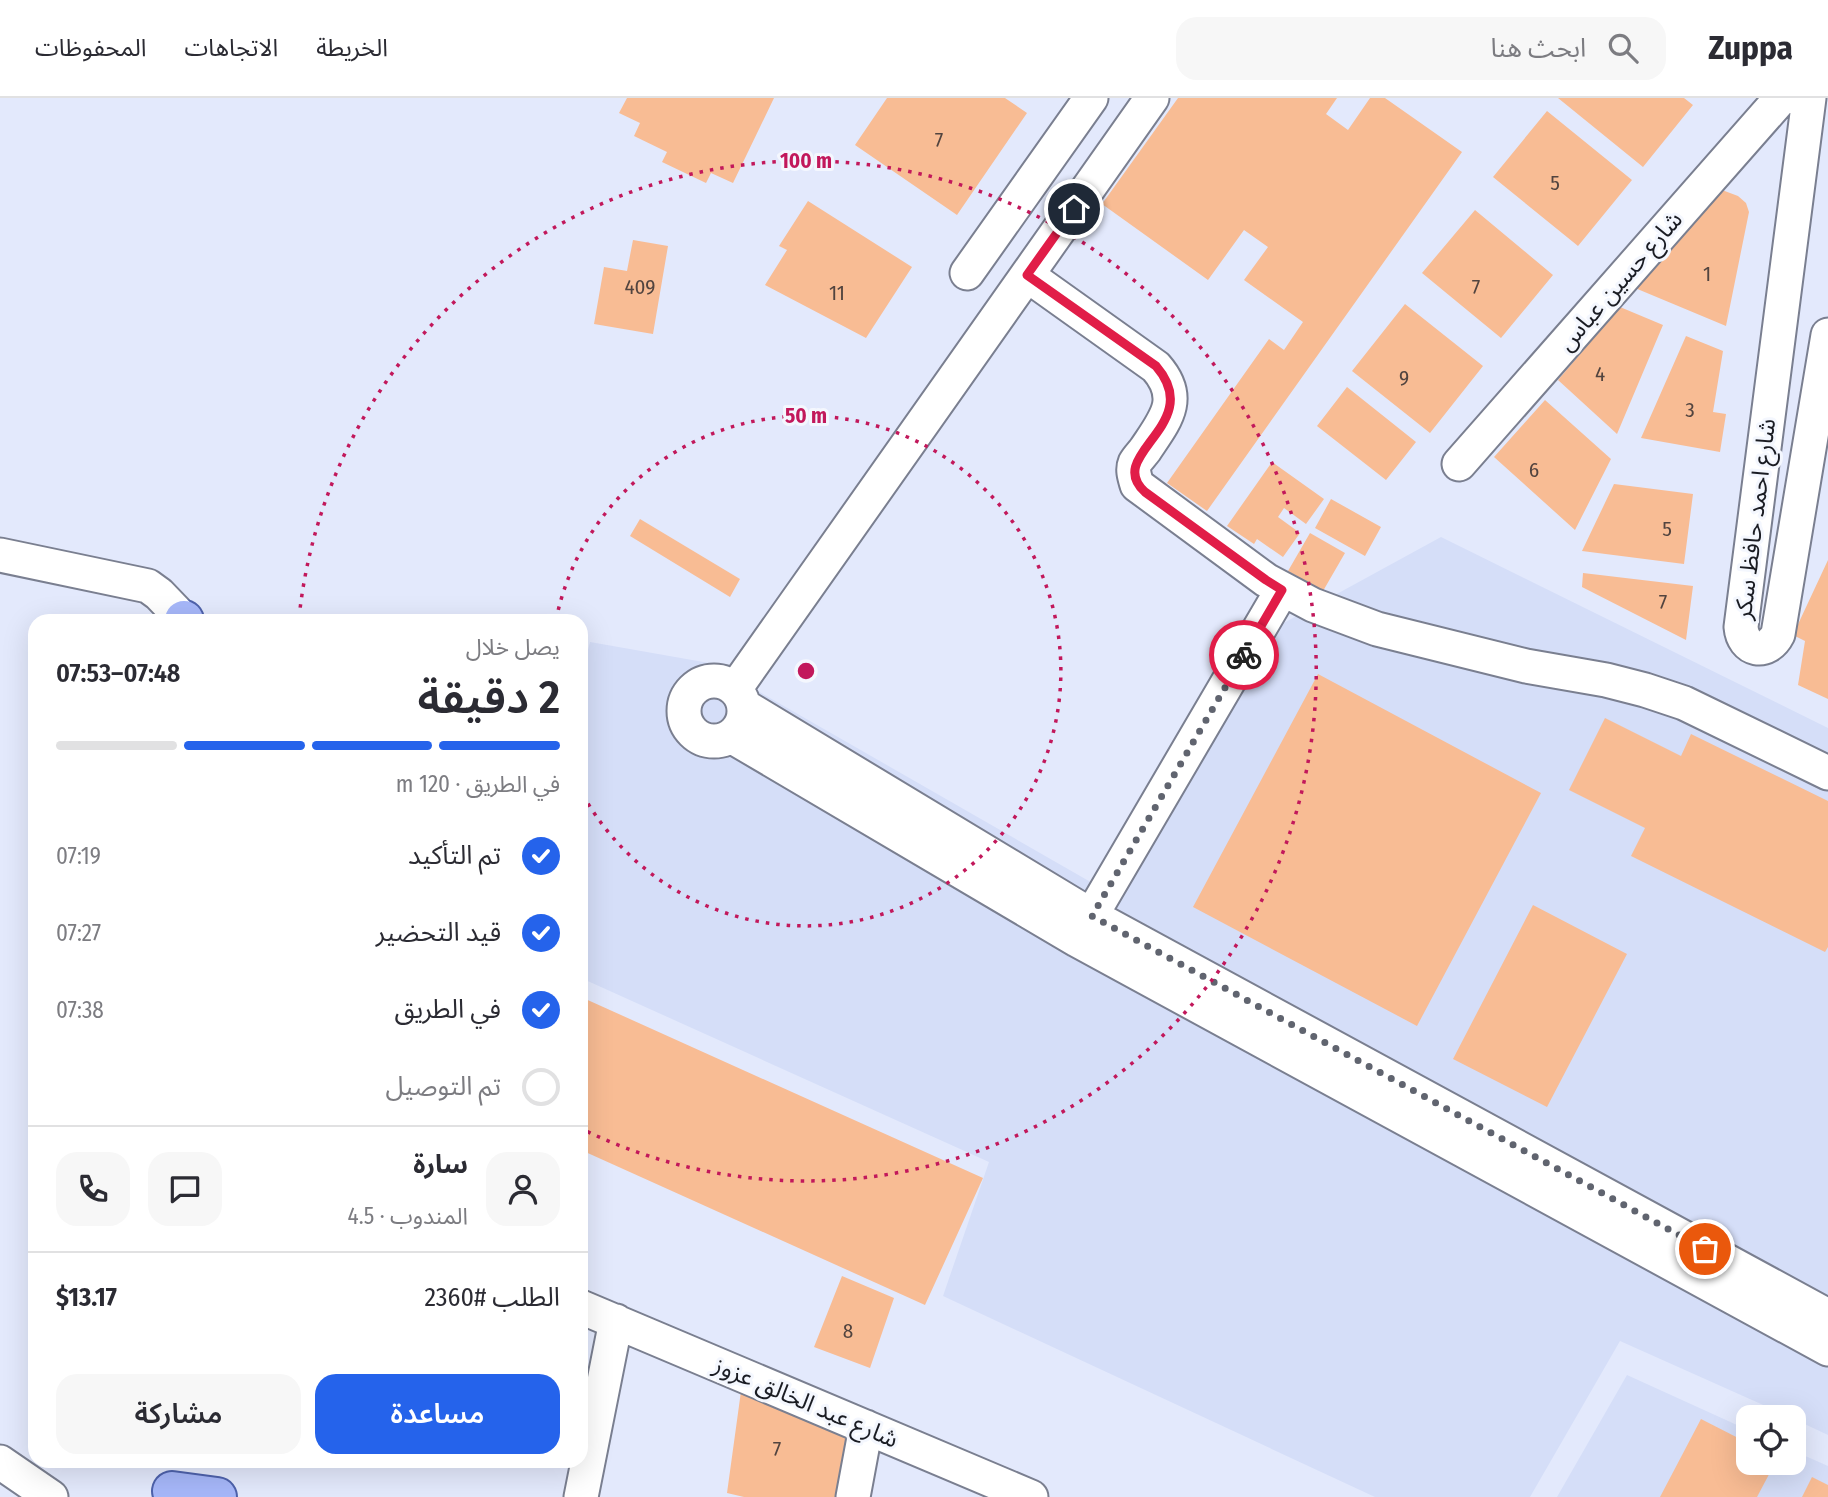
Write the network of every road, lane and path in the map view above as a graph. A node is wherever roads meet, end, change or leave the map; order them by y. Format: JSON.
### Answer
{"nodes":[{"id":1,"x":1091,"y":98,"type":"edge"},
{"id":2,"x":1152,"y":98,"type":"edge"},
{"id":3,"x":1781,"y":98,"type":"edge"},
{"id":4,"x":1809,"y":98,"type":"edge"},
{"id":5,"x":967,"y":273,"type":"dead end"},
{"id":6,"x":1027,"y":275,"type":"junction"},
{"id":7,"x":1828,"y":337,"type":"edge"},
{"id":8,"x":1459,"y":464,"type":"dead end"},
{"id":9,"x":0,"y":555,"type":"edge"},
{"id":10,"x":1282,"y":590,"type":"junction"},
{"id":11,"x":178,"y":614,"type":"edge"},
{"id":12,"x":1828,"y":773,"type":"edge"},
{"id":13,"x":1085,"y":928,"type":"junction"},
{"id":14,"x":588,"y":1310,"type":"edge"},
{"id":15,"x":1828,"y":1316,"type":"edge"},
{"id":16,"x":616,"y":1321,"type":"junction"},
{"id":17,"x":1828,"y":1349,"type":"edge"},
{"id":18,"x":866,"y":1427,"type":"junction"},
{"id":19,"x":0,"y":1462,"type":"edge"},
{"id":20,"x":588,"y":1462,"type":"edge"},
{"id":21,"x":587,"y":1468,"type":"edge"},
{"id":22,"x":173,"y":1483,"type":"edge"},
{"id":23,"x":51,"y":1497,"type":"edge"},
{"id":24,"x":216,"y":1497,"type":"edge"},
{"id":25,"x":581,"y":1497,"type":"edge"},
{"id":26,"x":853,"y":1497,"type":"edge"},
{"id":27,"x":1031,"y":1497,"type":"edge"}],
"edges":[{"from":1,"to":5,"type":"street"},
{"from":2,"to":6,"type":"street"},
{"from":3,"to":8,"type":"street","name":"شارع حسين عباس"},
{"from":4,"to":7,"type":"street","name":"شارع احمد حافظ سكر"},
{"from":6,"to":10,"type":"street"},
{"from":6,"to":13,"type":"street"},
{"from":9,"to":11,"type":"street"},
{"from":10,"to":12,"type":"street"},
{"from":10,"to":13,"type":"street"},
{"from":13,"to":15,"type":"street"},
{"from":13,"to":17,"type":"street"},
{"from":14,"to":16,"type":"street","name":"شارع عبد الخالق عزوز"},
{"from":16,"to":18,"type":"street","name":"شارع عبد الخالق عزوز"},
{"from":16,"to":20,"type":"street"},
{"from":18,"to":26,"type":"street"},
{"from":18,"to":27,"type":"street","name":"شارع عبد الخالق عزوز"},
{"from":19,"to":23,"type":"street"},
{"from":21,"to":25,"type":"street"},
{"from":22,"to":24,"type":"main road"}]}
